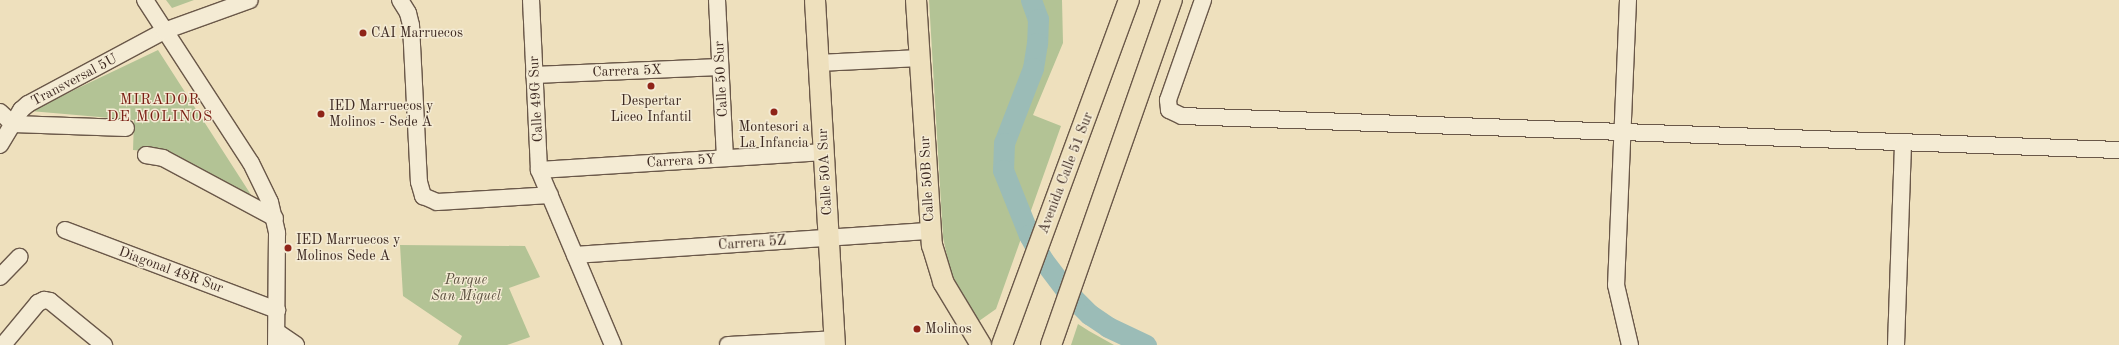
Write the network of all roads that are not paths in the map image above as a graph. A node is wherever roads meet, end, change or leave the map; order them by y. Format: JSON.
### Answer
{"nodes":[{"id":1,"x":145,"y":0,"type":"edge"},
{"id":2,"x":250,"y":0,"type":"edge"},
{"id":3,"x":400,"y":0,"type":"edge"},
{"id":4,"x":531,"y":0,"type":"edge"},
{"id":5,"x":717,"y":0,"type":"edge"},
{"id":6,"x":814,"y":0,"type":"edge"},
{"id":7,"x":916,"y":0,"type":"edge"},
{"id":8,"x":1129,"y":0,"type":"edge"},
{"id":9,"x":1172,"y":0,"type":"edge"},
{"id":10,"x":1203,"y":0,"type":"edge"},
{"id":11,"x":1628,"y":0,"type":"edge"},
{"id":12,"x":164,"y":31,"type":"junction"},
{"id":13,"x":920,"y":58,"type":"junction"},
{"id":14,"x":818,"y":63,"type":"junction"},
{"id":15,"x":720,"y":67,"type":"junction"},
{"id":16,"x":534,"y":75,"type":"junction"},
{"id":17,"x":0,"y":112,"type":"edge"},
{"id":18,"x":13,"y":124,"type":"junction"},
{"id":19,"x":126,"y":128,"type":"dead end"},
{"id":20,"x":1623,"y":131,"type":"junction"},
{"id":21,"x":1903,"y":142,"type":"junction"},
{"id":22,"x":0,"y":145,"type":"edge"},
{"id":23,"x":2119,"y":150,"type":"edge"},
{"id":24,"x":824,"y":152,"type":"junction"},
{"id":25,"x":146,"y":155,"type":"dead end"},
{"id":26,"x":725,"y":158,"type":"junction"},
{"id":27,"x":539,"y":170,"type":"junction"},
{"id":28,"x":550,"y":195,"type":"junction"},
{"id":29,"x":275,"y":218,"type":"junction"},
{"id":30,"x":65,"y":230,"type":"dead end"},
{"id":31,"x":930,"y":231,"type":"junction"},
{"id":32,"x":828,"y":238,"type":"junction"},
{"id":33,"x":575,"y":255,"type":"junction"},
{"id":34,"x":19,"y":257,"type":"dead end"},
{"id":35,"x":0,"y":277,"type":"edge"},
{"id":36,"x":277,"y":310,"type":"junction"},
{"id":37,"x":276,"y":339,"type":"edge"},
{"id":38,"x":834,"y":342,"type":"edge"},
{"id":39,"x":3,"y":345,"type":"edge"},
{"id":40,"x":104,"y":345,"type":"edge"},
{"id":41,"x":296,"y":345,"type":"edge"},
{"id":42,"x":613,"y":345,"type":"edge"},
{"id":43,"x":736,"y":345,"type":"edge"},
{"id":44,"x":981,"y":345,"type":"edge"},
{"id":45,"x":1002,"y":345,"type":"edge"},
{"id":46,"x":1051,"y":345,"type":"edge"},
{"id":47,"x":1630,"y":345,"type":"edge"},
{"id":48,"x":1896,"y":345,"type":"edge"}],
"edges":[{"from":1,"to":12,"type":"street"},
{"from":2,"to":12,"type":"street","name":"Transversal 5U"},
{"from":3,"to":28,"type":"street"},
{"from":4,"to":16,"type":"street","name":"Calle 49G Sur"},
{"from":5,"to":15,"type":"street","name":"Calle 50 Sur"},
{"from":6,"to":14,"type":"main road","name":"Calle 50A Sur"},
{"from":7,"to":13,"type":"main road","name":"Calle 50B Sur"},
{"from":8,"to":45,"type":"main road","name":"Avenida Calle 51 Sur"},
{"from":9,"to":46,"type":"main road"},
{"from":10,"to":20,"type":"street"},
{"from":11,"to":20,"type":"street"},
{"from":12,"to":18,"type":"street","name":"Transversal 5U"},
{"from":12,"to":29,"type":"street"},
{"from":13,"to":14,"type":"street"},
{"from":13,"to":31,"type":"main road","name":"Calle 50B Sur"},
{"from":14,"to":24,"type":"main road","name":"Calle 50A Sur"},
{"from":15,"to":16,"type":"street","name":"Carrera 5X"},
{"from":15,"to":26,"type":"street","name":"Calle 50 Sur"},
{"from":16,"to":27,"type":"street","name":"Calle 49G Sur"},
{"from":17,"to":18,"type":"street"},
{"from":18,"to":19,"type":"street"},
{"from":18,"to":22,"type":"street","name":"Transversal 5U"},
{"from":20,"to":21,"type":"street"},
{"from":20,"to":47,"type":"street"},
{"from":21,"to":23,"type":"street"},
{"from":21,"to":48,"type":"street"},
{"from":24,"to":26,"type":"street","name":"Carrera 5Y"},
{"from":24,"to":32,"type":"main road","name":"Calle 50A Sur"},
{"from":25,"to":29,"type":"street"},
{"from":26,"to":27,"type":"street","name":"Carrera 5Y"},
{"from":27,"to":28,"type":"street","name":"Calle 49G Sur"},
{"from":28,"to":33,"type":"street","name":"Calle 49G Sur"},
{"from":29,"to":36,"type":"street"},
{"from":30,"to":36,"type":"street","name":"Diagonal 48R Sur"},
{"from":31,"to":32,"type":"street","name":"Carrera 5Z"},
{"from":31,"to":44,"type":"main road","name":"Calle 50B Sur"},
{"from":32,"to":33,"type":"street","name":"Carrera 5Z"},
{"from":32,"to":38,"type":"main road","name":"Calle 50A Sur"},
{"from":33,"to":42,"type":"street","name":"Calle 49G Sur"},
{"from":34,"to":35,"type":"street"},
{"from":36,"to":37,"type":"street"},
{"from":37,"to":41,"type":"street"},
{"from":38,"to":43,"type":"street"},
{"from":39,"to":40,"type":"street"}]}
